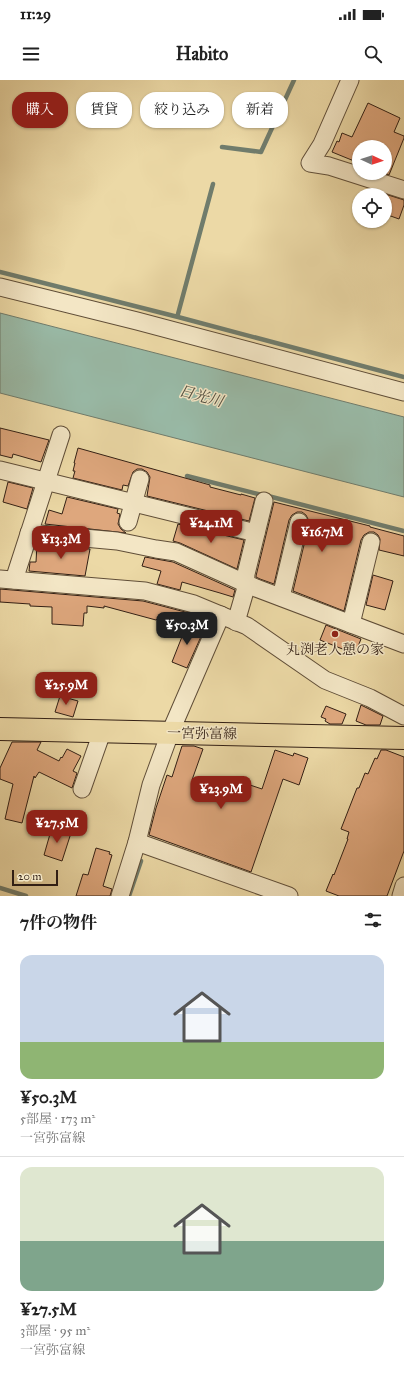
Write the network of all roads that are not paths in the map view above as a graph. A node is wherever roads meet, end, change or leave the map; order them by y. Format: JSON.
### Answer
{"nodes":[{"id":1,"x":350,"y":80,"type":"edge"},
{"id":2,"x":404,"y":190,"type":"edge"},
{"id":3,"x":0,"y":287,"type":"edge"},
{"id":4,"x":404,"y":392,"type":"edge"},
{"id":5,"x":61,"y":436,"type":"dead end"},
{"id":6,"x":0,"y":470,"type":"edge"},
{"id":7,"x":140,"y":479,"type":"dead end"},
{"id":8,"x":46,"y":481,"type":"junction"},
{"id":9,"x":264,"y":501,"type":"dead end"},
{"id":10,"x":133,"y":503,"type":"junction"},
{"id":11,"x":128,"y":522,"type":"dead end"},
{"id":12,"x":298,"y":522,"type":"dead end"},
{"id":13,"x":29,"y":533,"type":"junction"},
{"id":14,"x":256,"y":533,"type":"junction"},
{"id":15,"x":371,"y":542,"type":"dead end"},
{"id":16,"x":7,"y":580,"type":"edge"},
{"id":17,"x":245,"y":583,"type":"junction"},
{"id":18,"x":281,"y":597,"type":"junction"},
{"id":19,"x":229,"y":618,"type":"junction"},
{"id":20,"x":351,"y":624,"type":"junction"},
{"id":21,"x":404,"y":644,"type":"edge"},
{"id":22,"x":404,"y":716,"type":"edge"},
{"id":23,"x":0,"y":729,"type":"edge"},
{"id":24,"x":102,"y":732,"type":"junction"},
{"id":25,"x":170,"y":733,"type":"junction"},
{"id":26,"x":404,"y":738,"type":"edge"},
{"id":27,"x":82,"y":789,"type":"dead end"},
{"id":28,"x":138,"y":842,"type":"junction"},
{"id":29,"x":404,"y":886,"type":"edge"},
{"id":30,"x":120,"y":896,"type":"edge"},
{"id":31,"x":289,"y":896,"type":"edge"},
{"id":32,"x":400,"y":896,"type":"edge"}],
"edges":[{"from":1,"to":2,"type":"street"},
{"from":3,"to":4,"type":"street"},
{"from":5,"to":8,"type":"street"},
{"from":6,"to":8,"type":"street"},
{"from":7,"to":10,"type":"street"},
{"from":8,"to":10,"type":"street"},
{"from":8,"to":13,"type":"street"},
{"from":9,"to":14,"type":"street"},
{"from":10,"to":11,"type":"street"},
{"from":10,"to":14,"type":"street"},
{"from":12,"to":18,"type":"street"},
{"from":13,"to":16,"type":"street"},
{"from":13,"to":17,"type":"street"},
{"from":14,"to":17,"type":"street"},
{"from":15,"to":20,"type":"street"},
{"from":16,"to":19,"type":"street"},
{"from":17,"to":18,"type":"street"},
{"from":17,"to":19,"type":"street"},
{"from":18,"to":20,"type":"street"},
{"from":19,"to":22,"type":"street"},
{"from":19,"to":25,"type":"street"},
{"from":20,"to":21,"type":"street"},
{"from":23,"to":24,"type":"main road","name":"一宮弥富線"},
{"from":24,"to":25,"type":"main road","name":"一宮弥富線"},
{"from":24,"to":27,"type":"street"},
{"from":25,"to":26,"type":"main road","name":"一宮弥富線"},
{"from":25,"to":28,"type":"street"},
{"from":28,"to":30,"type":"street"},
{"from":28,"to":31,"type":"street"},
{"from":29,"to":32,"type":"street"}]}
